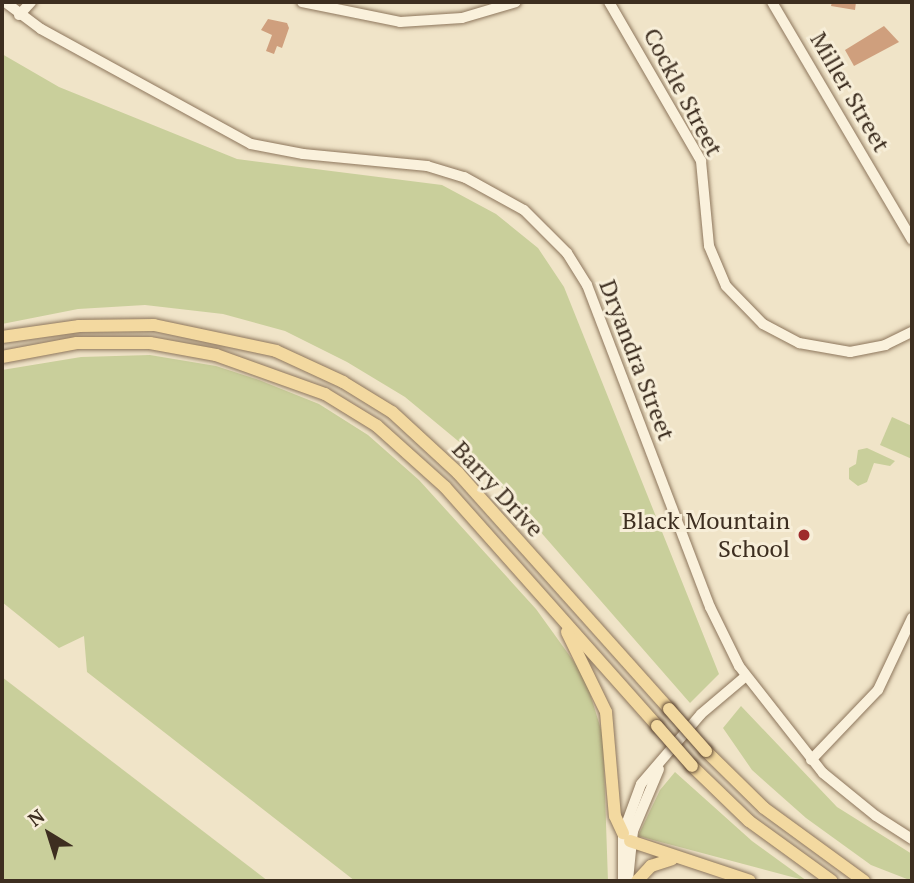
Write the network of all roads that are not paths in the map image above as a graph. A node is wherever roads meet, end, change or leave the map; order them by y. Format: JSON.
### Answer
{"nodes":[{"id":1,"x":5,"y":2,"type":"edge"},
{"id":2,"x":31,"y":2,"type":"edge"},
{"id":3,"x":302,"y":2,"type":"edge"},
{"id":4,"x":516,"y":2,"type":"edge"},
{"id":5,"x":609,"y":2,"type":"edge"},
{"id":6,"x":772,"y":2,"type":"edge"},
{"id":7,"x":2,"y":12,"type":"edge"},
{"id":8,"x":19,"y":15,"type":"junction"},
{"id":9,"x":912,"y":240,"type":"edge"},
{"id":10,"x":912,"y":332,"type":"edge"},
{"id":11,"x":2,"y":337,"type":"edge"},
{"id":12,"x":2,"y":357,"type":"edge"},
{"id":13,"x":549,"y":603,"type":"junction"},
{"id":14,"x":912,"y":618,"type":"edge"},
{"id":15,"x":909,"y":639,"type":"edge"},
{"id":16,"x":746,"y":676,"type":"junction"},
{"id":17,"x":811,"y":760,"type":"junction"},
{"id":18,"x":627,"y":837,"type":"junction"},
{"id":19,"x":912,"y":839,"type":"edge"},
{"id":20,"x":676,"y":859,"type":"junction"},
{"id":21,"x":625,"y":881,"type":"edge"},
{"id":22,"x":637,"y":881,"type":"edge"},
{"id":23,"x":750,"y":881,"type":"edge"},
{"id":24,"x":832,"y":881,"type":"edge"},
{"id":25,"x":864,"y":881,"type":"edge"}],
"edges":[{"from":1,"to":8,"type":"street","name":"Dryandra Street"},
{"from":2,"to":8,"type":"street"},
{"from":3,"to":4,"type":"street"},
{"from":5,"to":10,"type":"street","name":"Cockle Street"},
{"from":6,"to":9,"type":"street","name":"Miller Street"},
{"from":7,"to":8,"type":"street","name":"Dryandra Street"},
{"from":8,"to":16,"type":"street","name":"Dryandra Street"},
{"from":11,"to":25,"type":"main road","name":"Barry Drive","bridge":true},
{"from":12,"to":13,"type":"main road","name":"Barry Drive"},
{"from":13,"to":18,"type":"main road"},
{"from":13,"to":24,"type":"main road","name":"Barry Drive","bridge":true},
{"from":14,"to":15,"type":"street"},
{"from":15,"to":17,"type":"street"},
{"from":16,"to":17,"type":"street","name":"Dryandra Street"},
{"from":16,"to":18,"type":"street"},
{"from":17,"to":19,"type":"street","name":"Dryandra Street"},
{"from":18,"to":20,"type":"main road"},
{"from":18,"to":21,"type":"street"},
{"from":20,"to":22,"type":"main road"},
{"from":20,"to":23,"type":"main road"}]}
